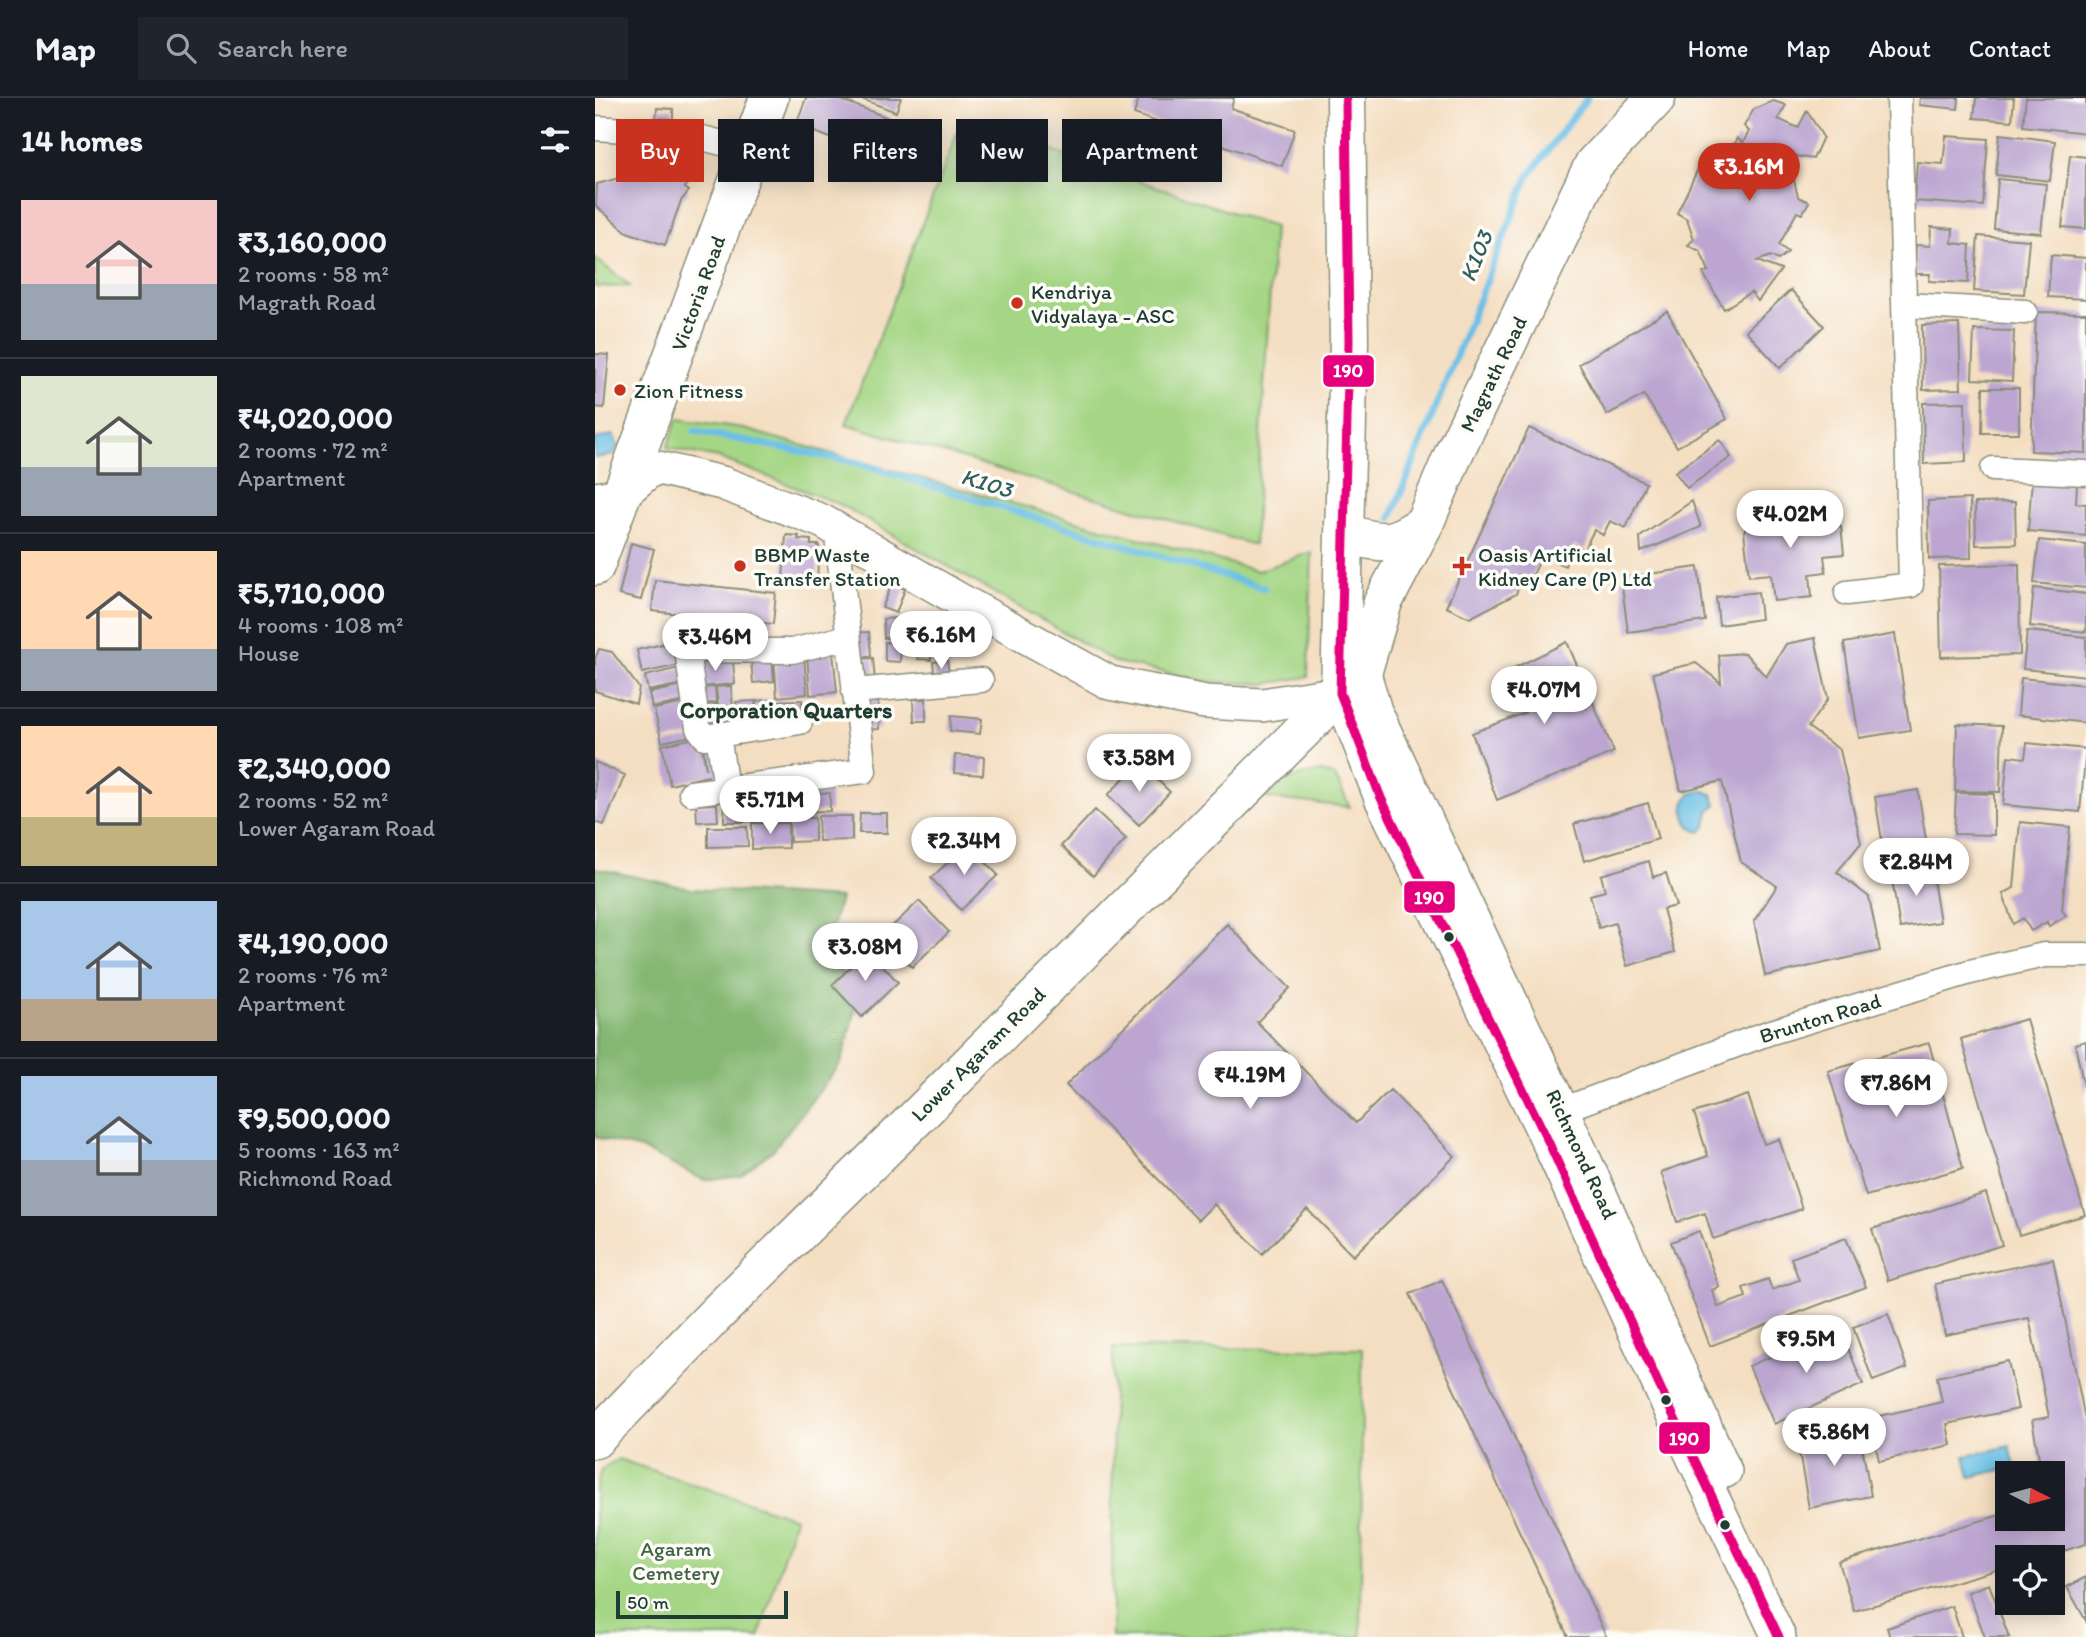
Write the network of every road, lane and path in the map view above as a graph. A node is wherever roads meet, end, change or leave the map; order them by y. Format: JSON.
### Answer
{"nodes":[{"id":1,"x":1346,"y":98,"type":"edge"},
{"id":2,"x":1656,"y":98,"type":"edge"},
{"id":3,"x":1899,"y":98,"type":"edge"},
{"id":4,"x":755,"y":118,"type":"edge"},
{"id":5,"x":595,"y":128,"type":"edge"},
{"id":6,"x":1906,"y":305,"type":"junction"},
{"id":7,"x":2025,"y":312,"type":"dead end"},
{"id":8,"x":1993,"y":469,"type":"dead end"},
{"id":9,"x":2086,"y":473,"type":"edge"},
{"id":10,"x":621,"y":480,"type":"edge"},
{"id":11,"x":1344,"y":523,"type":"junction"},
{"id":12,"x":1424,"y":524,"type":"junction"},
{"id":13,"x":836,"y":528,"type":"junction"},
{"id":14,"x":595,"y":566,"type":"edge"},
{"id":15,"x":1847,"y":593,"type":"dead end"},
{"id":16,"x":848,"y":637,"type":"junction"},
{"id":17,"x":981,"y":680,"type":"dead end"},
{"id":18,"x":1351,"y":681,"type":"junction"},
{"id":19,"x":854,"y":691,"type":"junction"},
{"id":20,"x":800,"y":722,"type":"dead end"},
{"id":21,"x":718,"y":735,"type":"junction"},
{"id":22,"x":726,"y":788,"type":"junction"},
{"id":23,"x":691,"y":793,"type":"dead end"},
{"id":24,"x":2086,"y":955,"type":"edge"},
{"id":25,"x":1550,"y":1117,"type":"junction"},
{"id":26,"x":595,"y":1439,"type":"edge"},
{"id":27,"x":1788,"y":1630,"type":"edge"}],
"edges":[{"from":1,"to":11,"type":"main road","name":"Richmond Road"},
{"from":2,"to":12,"type":"main road","name":"Magrath Road"},
{"from":3,"to":6,"type":"street"},
{"from":4,"to":5,"type":"street"},
{"from":4,"to":10,"type":"main road","name":"Victoria Road"},
{"from":6,"to":7,"type":"street"},
{"from":6,"to":15,"type":"street"},
{"from":8,"to":9,"type":"street"},
{"from":10,"to":13,"type":"main road"},
{"from":10,"to":14,"type":"main road","name":"Victoria Road"},
{"from":11,"to":12,"type":"main road"},
{"from":11,"to":18,"type":"main road","name":"Richmond Road"},
{"from":12,"to":18,"type":"main road","name":"Magrath Road"},
{"from":13,"to":16,"type":"street"},
{"from":13,"to":18,"type":"main road"},
{"from":16,"to":19,"type":"street"},
{"from":16,"to":21,"type":"street"},
{"from":17,"to":19,"type":"street"},
{"from":18,"to":25,"type":"main road","name":"Richmond Road"},
{"from":18,"to":26,"type":"main road","name":"Lower Agaram Road"},
{"from":19,"to":22,"type":"street"},
{"from":20,"to":21,"type":"street"},
{"from":21,"to":22,"type":"street"},
{"from":22,"to":23,"type":"street"},
{"from":24,"to":25,"type":"street","name":"Brunton Road"},
{"from":25,"to":27,"type":"main road","name":"Richmond Road"}]}
